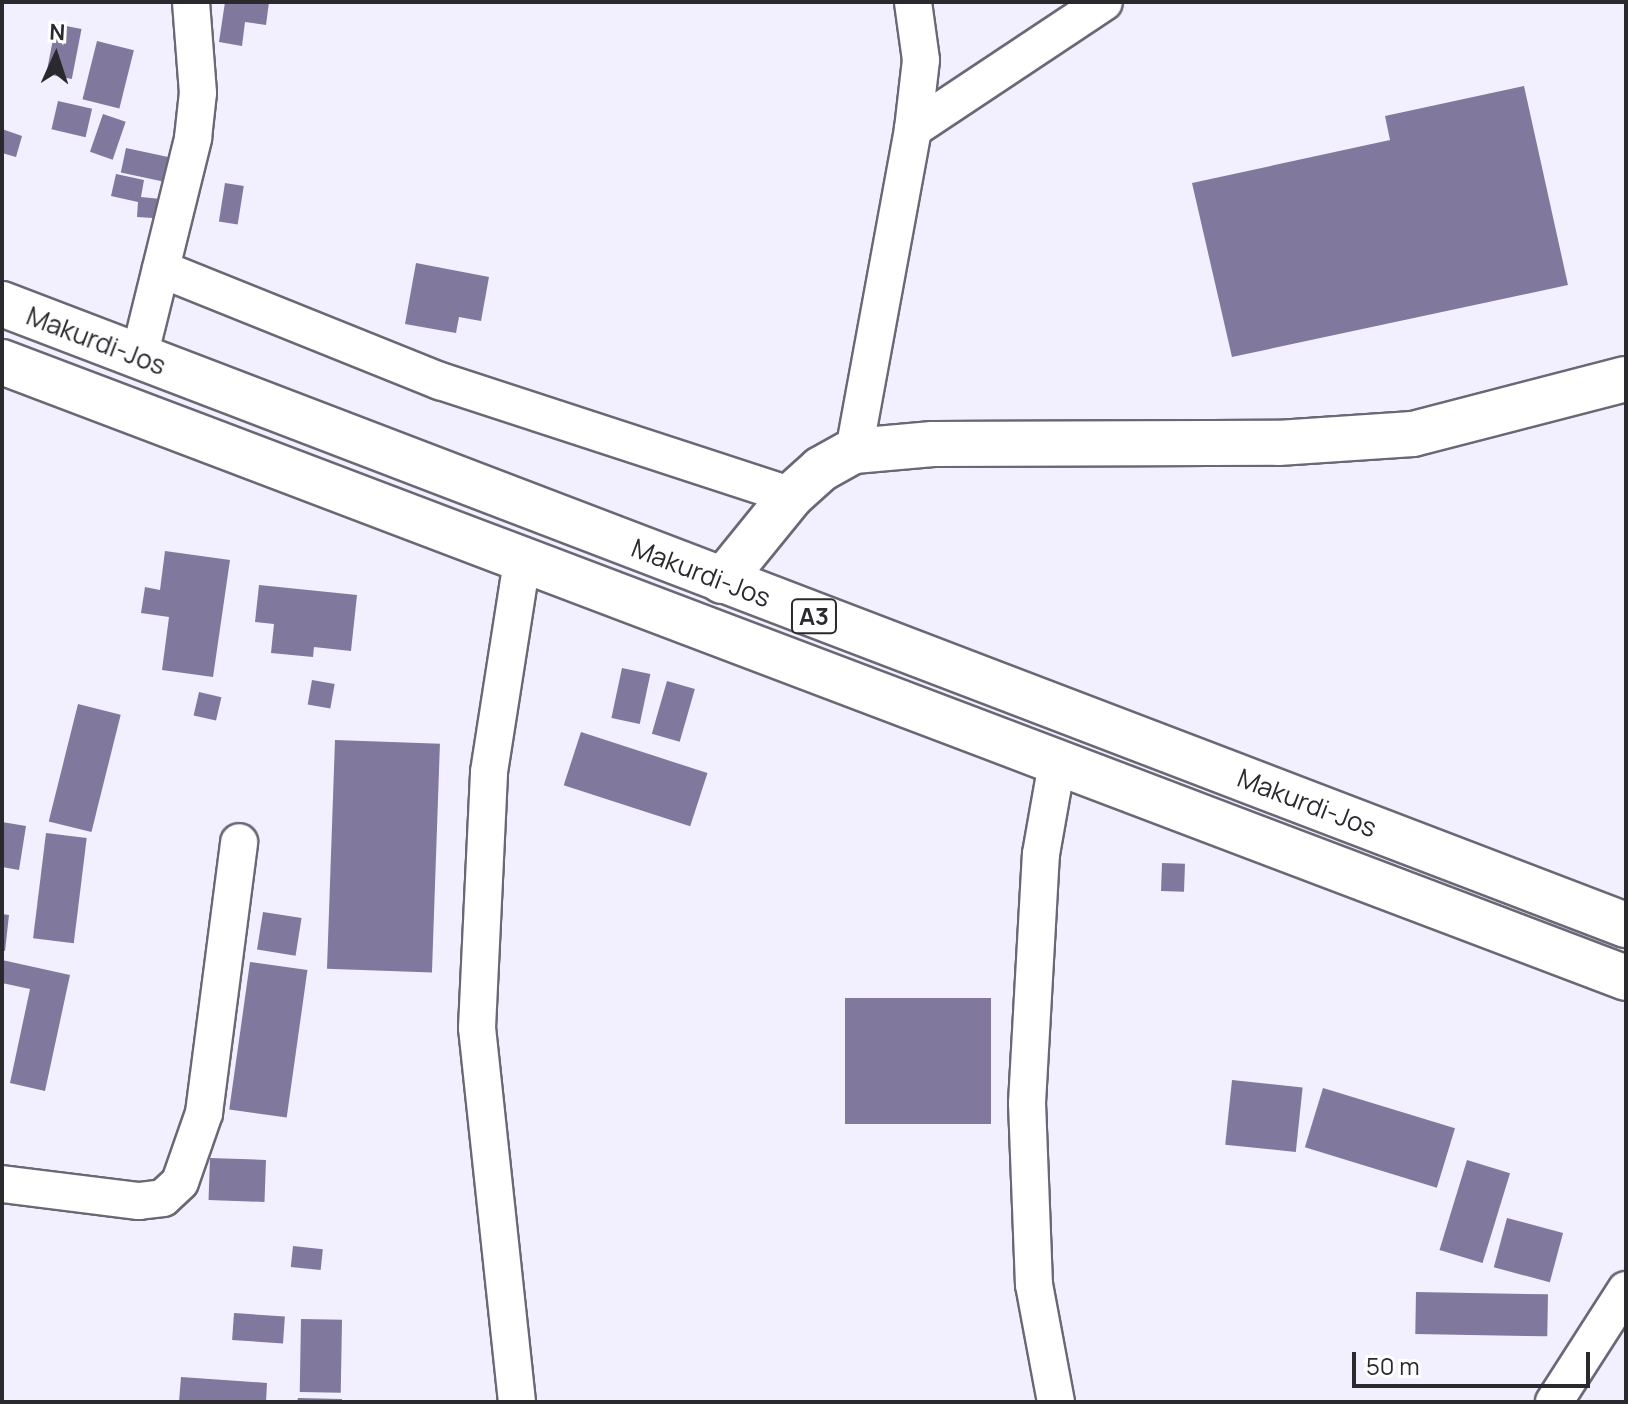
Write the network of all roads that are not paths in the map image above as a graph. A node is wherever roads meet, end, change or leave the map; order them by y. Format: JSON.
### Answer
{"nodes":[{"id":1,"x":191,"y":2,"type":"edge"},
{"id":2,"x":913,"y":2,"type":"edge"},
{"id":3,"x":1104,"y":2,"type":"edge"},
{"id":4,"x":913,"y":129,"type":"junction"},
{"id":5,"x":161,"y":269,"type":"junction"},
{"id":6,"x":2,"y":304,"type":"edge"},
{"id":7,"x":139,"y":357,"type":"junction"},
{"id":8,"x":2,"y":362,"type":"edge"},
{"id":9,"x":1626,"y":379,"type":"edge"},
{"id":10,"x":209,"y":386,"type":"junction"},
{"id":11,"x":189,"y":431,"type":"junction"},
{"id":12,"x":854,"y":451,"type":"junction"},
{"id":13,"x":791,"y":496,"type":"junction"},
{"id":14,"x":523,"y":556,"type":"junction"},
{"id":15,"x":722,"y":581,"type":"junction"},
{"id":16,"x":1057,"y":763,"type":"junction"},
{"id":17,"x":239,"y":842,"type":"dead end"},
{"id":18,"x":1626,"y":925,"type":"edge"},
{"id":19,"x":1626,"y":978,"type":"edge"},
{"id":20,"x":2,"y":1184,"type":"edge"},
{"id":21,"x":1626,"y":1290,"type":"edge"},
{"id":22,"x":517,"y":1402,"type":"edge"},
{"id":23,"x":1056,"y":1402,"type":"edge"},
{"id":24,"x":1554,"y":1402,"type":"edge"}],
"edges":[{"from":1,"to":5,"type":"street"},
{"from":2,"to":4,"type":"street"},
{"from":3,"to":4,"type":"street"},
{"from":4,"to":12,"type":"street"},
{"from":5,"to":7,"type":"street"},
{"from":5,"to":13,"type":"street"},
{"from":6,"to":7,"type":"main road","name":"Makurdi-Jos","number":"A3"},
{"from":7,"to":10,"type":"main road","name":"Makurdi-Jos","number":"A3"},
{"from":8,"to":11,"type":"main road","name":"Makurdi-Jos","number":"A3"},
{"from":9,"to":12,"type":"main road"},
{"from":10,"to":11,"type":"main road"},
{"from":10,"to":15,"type":"main road","name":"Makurdi-Jos","number":"A3"},
{"from":11,"to":14,"type":"main road","name":"Makurdi-Jos","number":"A3"},
{"from":12,"to":13,"type":"main road"},
{"from":13,"to":15,"type":"main road"},
{"from":14,"to":16,"type":"main road","name":"Makurdi-Jos","number":"A3"},
{"from":14,"to":22,"type":"street"},
{"from":15,"to":18,"type":"main road","name":"Makurdi-Jos","number":"A3"},
{"from":16,"to":19,"type":"main road","name":"Makurdi-Jos","number":"A3"},
{"from":16,"to":23,"type":"street"},
{"from":17,"to":20,"type":"street"},
{"from":21,"to":24,"type":"street"}]}
